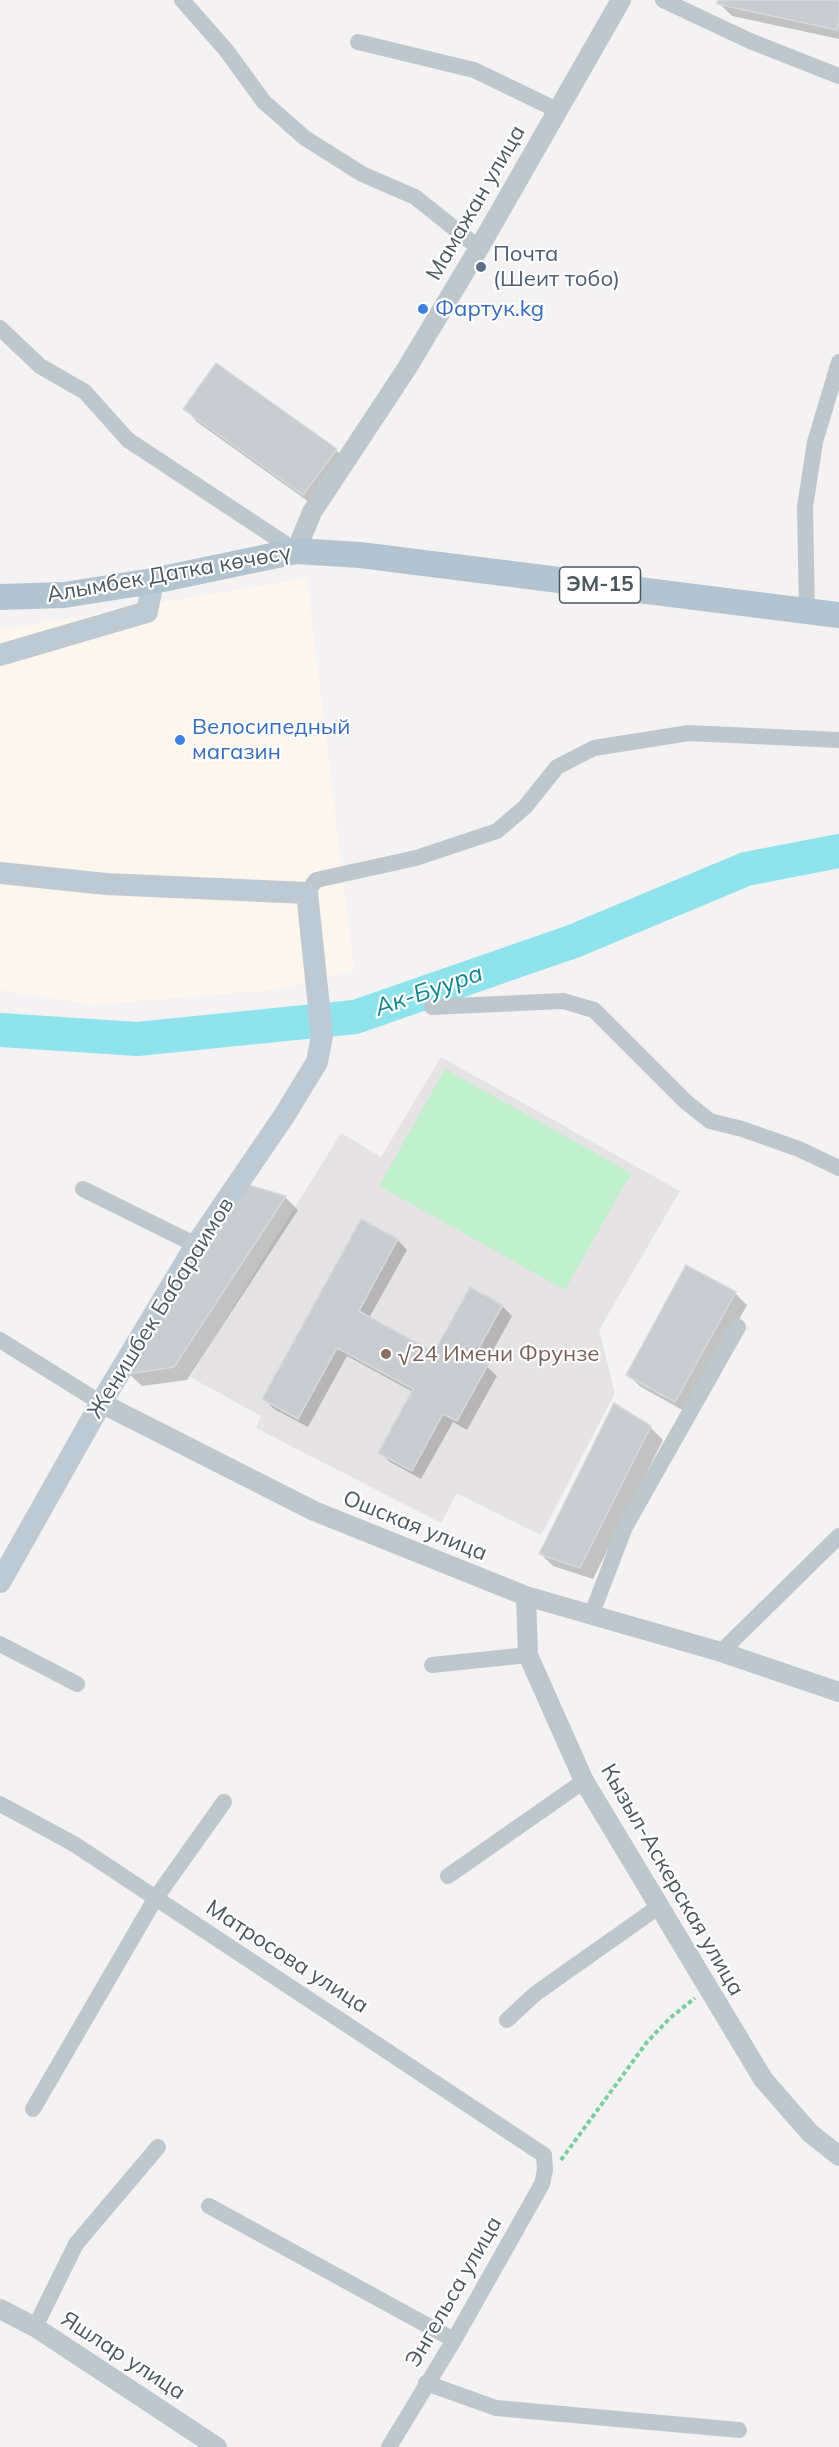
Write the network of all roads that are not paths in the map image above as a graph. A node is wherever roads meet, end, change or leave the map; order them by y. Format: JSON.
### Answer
{"nodes":[{"id":1,"x":182,"y":0,"type":"edge"},
{"id":2,"x":621,"y":0,"type":"edge"},
{"id":3,"x":663,"y":0,"type":"edge"},
{"id":4,"x":358,"y":42,"type":"dead end"},
{"id":5,"x":839,"y":76,"type":"edge"},
{"id":6,"x":557,"y":110,"type":"junction"},
{"id":7,"x":479,"y":248,"type":"junction"},
{"id":8,"x":0,"y":328,"type":"edge"},
{"id":9,"x":839,"y":362,"type":"edge"},
{"id":10,"x":296,"y":551,"type":"junction"},
{"id":11,"x":153,"y":581,"type":"junction"},
{"id":12,"x":0,"y":597,"type":"edge"},
{"id":13,"x":807,"y":612,"type":"junction"},
{"id":14,"x":839,"y":615,"type":"edge"},
{"id":15,"x":0,"y":655,"type":"edge"},
{"id":16,"x":839,"y":740,"type":"edge"},
{"id":17,"x":0,"y":873,"type":"edge"},
{"id":18,"x":307,"y":893,"type":"junction"},
{"id":19,"x":432,"y":1007,"type":"dead end"},
{"id":20,"x":839,"y":1168,"type":"edge"},
{"id":21,"x":83,"y":1189,"type":"dead end"},
{"id":22,"x":196,"y":1245,"type":"junction"},
{"id":23,"x":738,"y":1327,"type":"dead end"},
{"id":24,"x":0,"y":1340,"type":"edge"},
{"id":25,"x":101,"y":1403,"type":"junction"},
{"id":26,"x":839,"y":1536,"type":"edge"},
{"id":27,"x":0,"y":1582,"type":"edge"},
{"id":28,"x":526,"y":1596,"type":"junction"},
{"id":29,"x":591,"y":1616,"type":"junction"},
{"id":30,"x":0,"y":1644,"type":"edge"},
{"id":31,"x":721,"y":1652,"type":"junction"},
{"id":32,"x":528,"y":1655,"type":"junction"},
{"id":33,"x":432,"y":1665,"type":"dead end"},
{"id":34,"x":77,"y":1684,"type":"dead end"},
{"id":35,"x":839,"y":1692,"type":"edge"},
{"id":36,"x":584,"y":1781,"type":"junction"},
{"id":37,"x":224,"y":1802,"type":"dead end"},
{"id":38,"x":0,"y":1804,"type":"edge"},
{"id":39,"x":448,"y":1876,"type":"dead end"},
{"id":40,"x":155,"y":1899,"type":"junction"},
{"id":41,"x":660,"y":1905,"type":"junction"},
{"id":42,"x":507,"y":2020,"type":"dead end"},
{"id":43,"x":33,"y":2109,"type":"dead end"},
{"id":44,"x":158,"y":2147,"type":"dead end"},
{"id":45,"x":544,"y":2155,"type":"joint"},
{"id":46,"x":839,"y":2156,"type":"edge"},
{"id":47,"x":209,"y":2206,"type":"dead end"},
{"id":48,"x":0,"y":2309,"type":"edge"},
{"id":49,"x":35,"y":2327,"type":"junction"},
{"id":50,"x":454,"y":2340,"type":"junction"},
{"id":51,"x":426,"y":2383,"type":"junction"},
{"id":52,"x":739,"y":2430,"type":"dead end"},
{"id":53,"x":217,"y":2447,"type":"edge"},
{"id":54,"x":389,"y":2447,"type":"edge"}],
"edges":[{"from":1,"to":7,"type":"street"},
{"from":2,"to":6,"type":"street","name":"Мамажан улица"},
{"from":3,"to":5,"type":"street"},
{"from":4,"to":6,"type":"street"},
{"from":6,"to":7,"type":"street","name":"Мамажан улица"},
{"from":7,"to":10,"type":"street","name":"Мамажан улица"},
{"from":8,"to":10,"type":"street"},
{"from":9,"to":13,"type":"street"},
{"from":10,"to":11,"type":"main road","name":"Алымбек Датка көчөсү"},
{"from":10,"to":13,"type":"main road","name":"Алымбек Датка көчөсү","number":"ЭМ-15"},
{"from":11,"to":12,"type":"main road","name":"Алымбек Датка көчөсү"},
{"from":11,"to":15,"type":"main road"},
{"from":13,"to":14,"type":"main road","name":"Алымбек Датка көчөсү","number":"ЭМ-15"},
{"from":16,"to":18,"type":"street"},
{"from":17,"to":18,"type":"main road"},
{"from":18,"to":22,"type":"main road","name":"Женишбек Бабараимов"},
{"from":19,"to":20,"type":"street"},
{"from":21,"to":22,"type":"street"},
{"from":22,"to":25,"type":"main road","name":"Женишбек Бабараимов"},
{"from":23,"to":29,"type":"street"},
{"from":24,"to":25,"type":"street","name":"Ошская улица"},
{"from":25,"to":27,"type":"main road","name":"Женишбек Бабараимов"},
{"from":25,"to":28,"type":"street","name":"Ошская улица"},
{"from":26,"to":31,"type":"street"},
{"from":28,"to":29,"type":"street","name":"Ошская улица"},
{"from":28,"to":32,"type":"street","name":"Кызыл-Аскерская улица"},
{"from":29,"to":31,"type":"street","name":"Ошская улица"},
{"from":30,"to":34,"type":"street"},
{"from":31,"to":35,"type":"street","name":"Ошская улица"},
{"from":32,"to":33,"type":"street"},
{"from":32,"to":36,"type":"street","name":"Кызыл-Аскерская улица"},
{"from":36,"to":39,"type":"street"},
{"from":36,"to":41,"type":"street","name":"Кызыл-Аскерская улица"},
{"from":37,"to":40,"type":"street"},
{"from":38,"to":40,"type":"street","name":"Матросова улица"},
{"from":40,"to":43,"type":"street"},
{"from":40,"to":45,"type":"street","name":"Матросова улица"},
{"from":41,"to":42,"type":"street"},
{"from":41,"to":46,"type":"street","name":"Кызыл-Аскерская улица"},
{"from":44,"to":49,"type":"street"},
{"from":45,"to":50,"type":"street","name":"Энгельса улица"},
{"from":47,"to":50,"type":"street"},
{"from":48,"to":49,"type":"street","name":"Яшлар улица"},
{"from":49,"to":53,"type":"street","name":"Яшлар улица"},
{"from":50,"to":51,"type":"street","name":"Энгельса улица"},
{"from":51,"to":52,"type":"street"},
{"from":51,"to":54,"type":"street","name":"Энгельса улица"}]}
